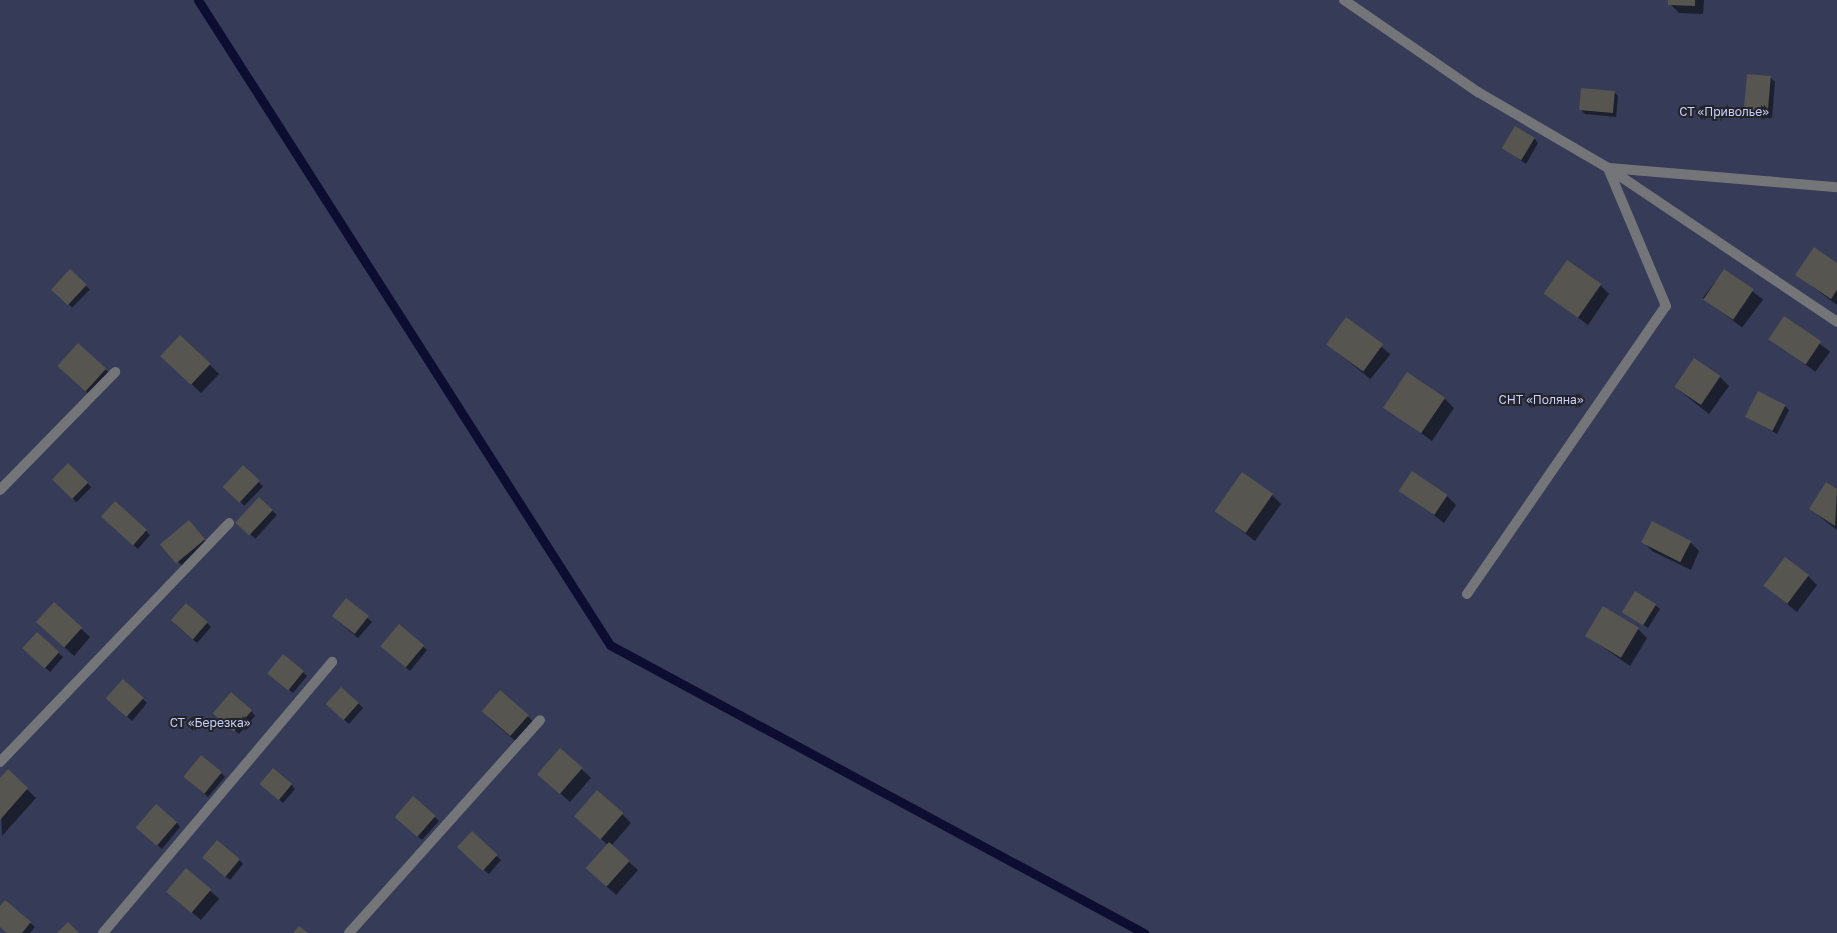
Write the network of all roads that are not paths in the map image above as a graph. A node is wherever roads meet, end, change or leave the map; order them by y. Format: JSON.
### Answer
{"nodes":[{"id":1,"x":1344,"y":0,"type":"edge"},
{"id":2,"x":1608,"y":168,"type":"junction"},
{"id":3,"x":1837,"y":187,"type":"edge"},
{"id":4,"x":1837,"y":322,"type":"edge"},
{"id":5,"x":115,"y":372,"type":"dead end"},
{"id":6,"x":0,"y":490,"type":"edge"},
{"id":7,"x":229,"y":523,"type":"dead end"},
{"id":8,"x":1467,"y":594,"type":"dead end"},
{"id":9,"x":332,"y":662,"type":"dead end"},
{"id":10,"x":540,"y":720,"type":"dead end"},
{"id":11,"x":0,"y":762,"type":"edge"},
{"id":12,"x":103,"y":933,"type":"edge"},
{"id":13,"x":349,"y":933,"type":"edge"}],
"edges":[{"from":1,"to":2,"type":"street"},
{"from":2,"to":3,"type":"street"},
{"from":2,"to":4,"type":"street"},
{"from":2,"to":8,"type":"street"},
{"from":5,"to":6,"type":"street"},
{"from":7,"to":11,"type":"street"},
{"from":9,"to":12,"type":"street"},
{"from":10,"to":13,"type":"street"}]}
